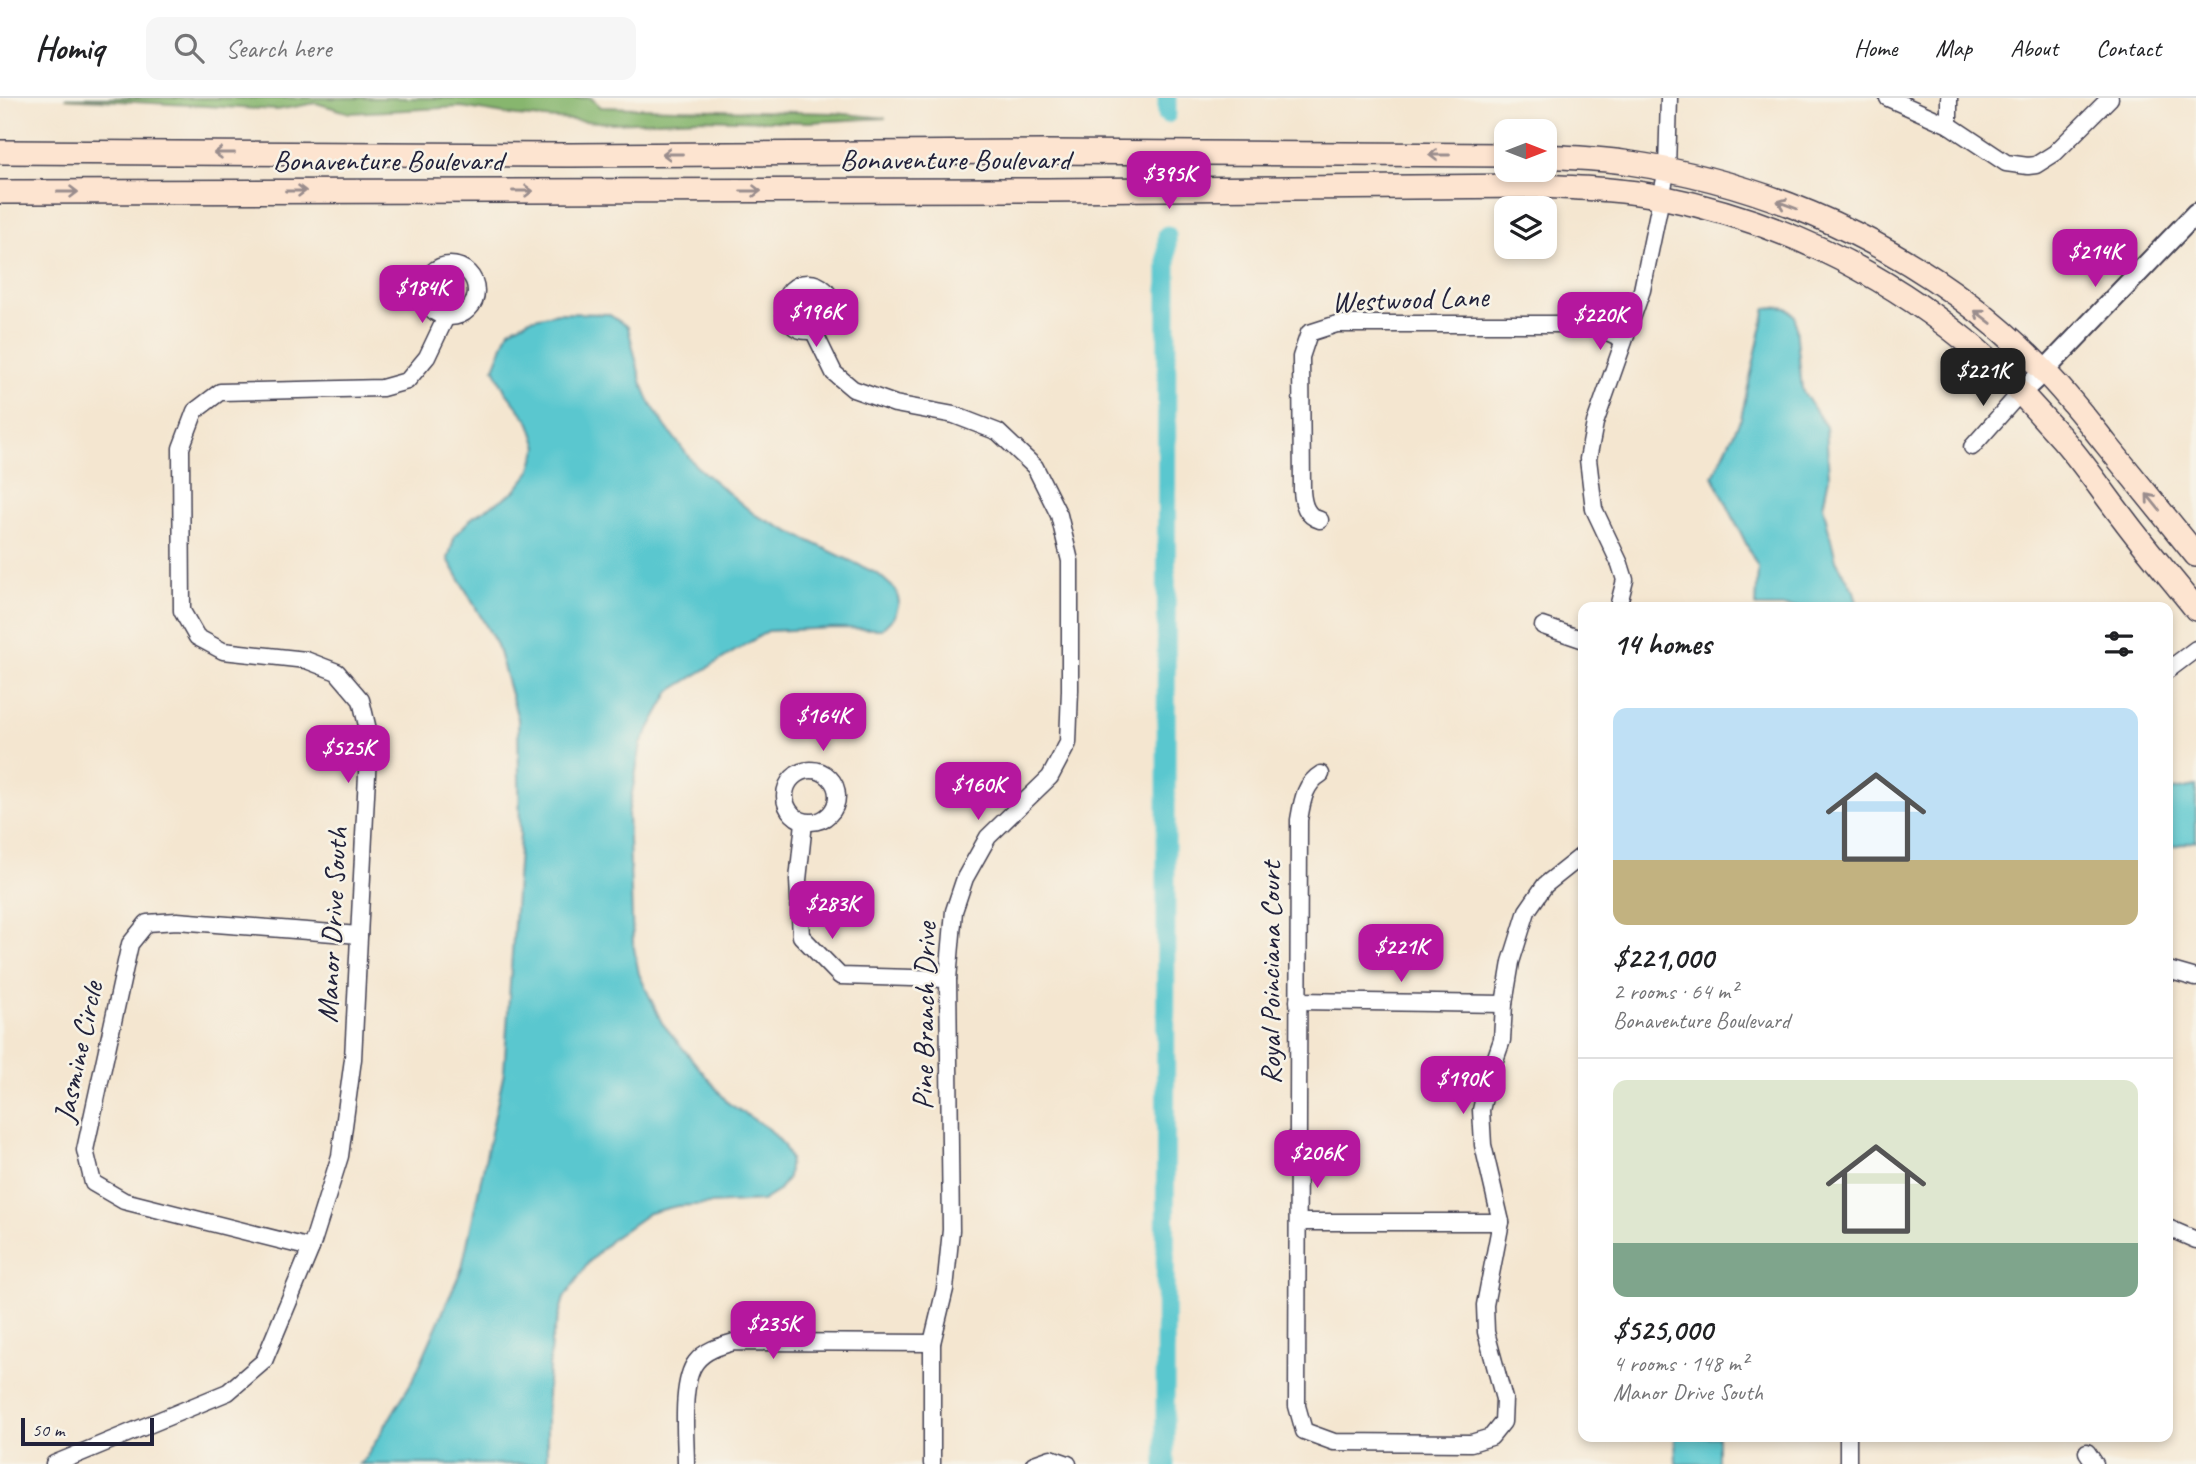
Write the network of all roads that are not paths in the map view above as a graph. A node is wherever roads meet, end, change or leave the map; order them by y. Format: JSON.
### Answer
{"nodes":[{"id":1,"x":1669,"y":98,"type":"edge"},
{"id":2,"x":1888,"y":98,"type":"edge"},
{"id":3,"x":1949,"y":98,"type":"edge"},
{"id":4,"x":2110,"y":98,"type":"edge"},
{"id":5,"x":1949,"y":125,"type":"junction"},
{"id":6,"x":0,"y":152,"type":"edge"},
{"id":7,"x":1494,"y":155,"type":"edge"},
{"id":8,"x":1558,"y":157,"type":"edge"},
{"id":9,"x":1667,"y":169,"type":"junction"},
{"id":10,"x":0,"y":192,"type":"edge"},
{"id":11,"x":1660,"y":197,"type":"junction"},
{"id":12,"x":2196,"y":213,"type":"edge"},
{"id":13,"x":446,"y":317,"type":"dead end"},
{"id":14,"x":813,"y":331,"type":"dead end"},
{"id":15,"x":1623,"y":340,"type":"junction"},
{"id":16,"x":2045,"y":371,"type":"junction"},
{"id":17,"x":2020,"y":393,"type":"junction"},
{"id":18,"x":1972,"y":447,"type":"dead end"},
{"id":19,"x":1320,"y":520,"type":"dead end"},
{"id":20,"x":2196,"y":555,"type":"edge"},
{"id":21,"x":1619,"y":602,"type":"edge"},
{"id":22,"x":2196,"y":609,"type":"edge"},
{"id":23,"x":1543,"y":626,"type":"dead end"},
{"id":24,"x":1578,"y":638,"type":"edge"},
{"id":25,"x":2196,"y":649,"type":"edge"},
{"id":26,"x":2173,"y":666,"type":"edge"},
{"id":27,"x":1321,"y":774,"type":"dead end"},
{"id":28,"x":803,"y":822,"type":"dead end"},
{"id":29,"x":1578,"y":859,"type":"edge"},
{"id":30,"x":359,"y":935,"type":"junction"},
{"id":31,"x":2173,"y":972,"type":"edge"},
{"id":32,"x":948,"y":978,"type":"junction"},
{"id":33,"x":2196,"y":978,"type":"edge"},
{"id":34,"x":1298,"y":1001,"type":"junction"},
{"id":35,"x":1504,"y":1004,"type":"junction"},
{"id":36,"x":1298,"y":1222,"type":"junction"},
{"id":37,"x":1501,"y":1222,"type":"junction"},
{"id":38,"x":2173,"y":1230,"type":"edge"},
{"id":39,"x":2196,"y":1240,"type":"edge"},
{"id":40,"x":311,"y":1248,"type":"junction"},
{"id":41,"x":932,"y":1343,"type":"junction"},
{"id":42,"x":1848,"y":1442,"type":"edge"},
{"id":43,"x":54,"y":1464,"type":"edge"},
{"id":44,"x":686,"y":1464,"type":"edge"},
{"id":45,"x":932,"y":1464,"type":"edge"},
{"id":46,"x":1034,"y":1464,"type":"edge"},
{"id":47,"x":1068,"y":1464,"type":"edge"},
{"id":48,"x":1848,"y":1464,"type":"edge"}],
"edges":[{"from":1,"to":9,"type":"street"},
{"from":2,"to":5,"type":"street"},
{"from":3,"to":5,"type":"street"},
{"from":4,"to":5,"type":"street"},
{"from":7,"to":6,"type":"main road","name":"Bonaventure Boulevard","one_way":true},
{"from":8,"to":9,"type":"main road"},
{"from":9,"to":11,"type":"street"},
{"from":16,"to":9,"type":"main road","one_way":true},
{"from":10,"to":11,"type":"main road","name":"Bonaventure Boulevard","one_way":true},
{"from":11,"to":15,"type":"street"},
{"from":11,"to":17,"type":"main road","name":"Bonaventure Boulevard"},
{"from":12,"to":16,"type":"street"},
{"from":13,"to":30,"type":"street","name":"Manor Drive South"},
{"from":14,"to":32,"type":"street","name":"Pine Branch Drive"},
{"from":15,"to":19,"type":"street","name":"Westwood Lane"},
{"from":15,"to":21,"type":"street"},
{"from":16,"to":17,"type":"street"},
{"from":20,"to":16,"type":"main road","one_way":true},
{"from":17,"to":18,"type":"street"},
{"from":17,"to":22,"type":"main road","name":"Bonaventure Boulevard"},
{"from":23,"to":24,"type":"street"},
{"from":25,"to":26,"type":"street"},
{"from":27,"to":34,"type":"street","name":"Royal Poinciana Court"},
{"from":28,"to":32,"type":"street"},
{"from":29,"to":35,"type":"street"},
{"from":30,"to":40,"type":"street","name":"Manor Drive South"},
{"from":30,"to":40,"type":"street","name":"Jasmine Circle"},
{"from":31,"to":33,"type":"street"},
{"from":32,"to":41,"type":"street","name":"Pine Branch Drive"},
{"from":34,"to":35,"type":"street"},
{"from":34,"to":36,"type":"street","name":"Royal Poinciana Court"},
{"from":35,"to":37,"type":"street"},
{"from":36,"to":37,"type":"street"},
{"from":36,"to":37,"type":"street","name":"Royal Poinciana Court"},
{"from":38,"to":39,"type":"street"},
{"from":40,"to":43,"type":"street","name":"Manor Drive South"},
{"from":41,"to":44,"type":"street"},
{"from":41,"to":45,"type":"street","name":"Pine Branch Drive"},
{"from":42,"to":48,"type":"street"},
{"from":46,"to":47,"type":"street"}]}
